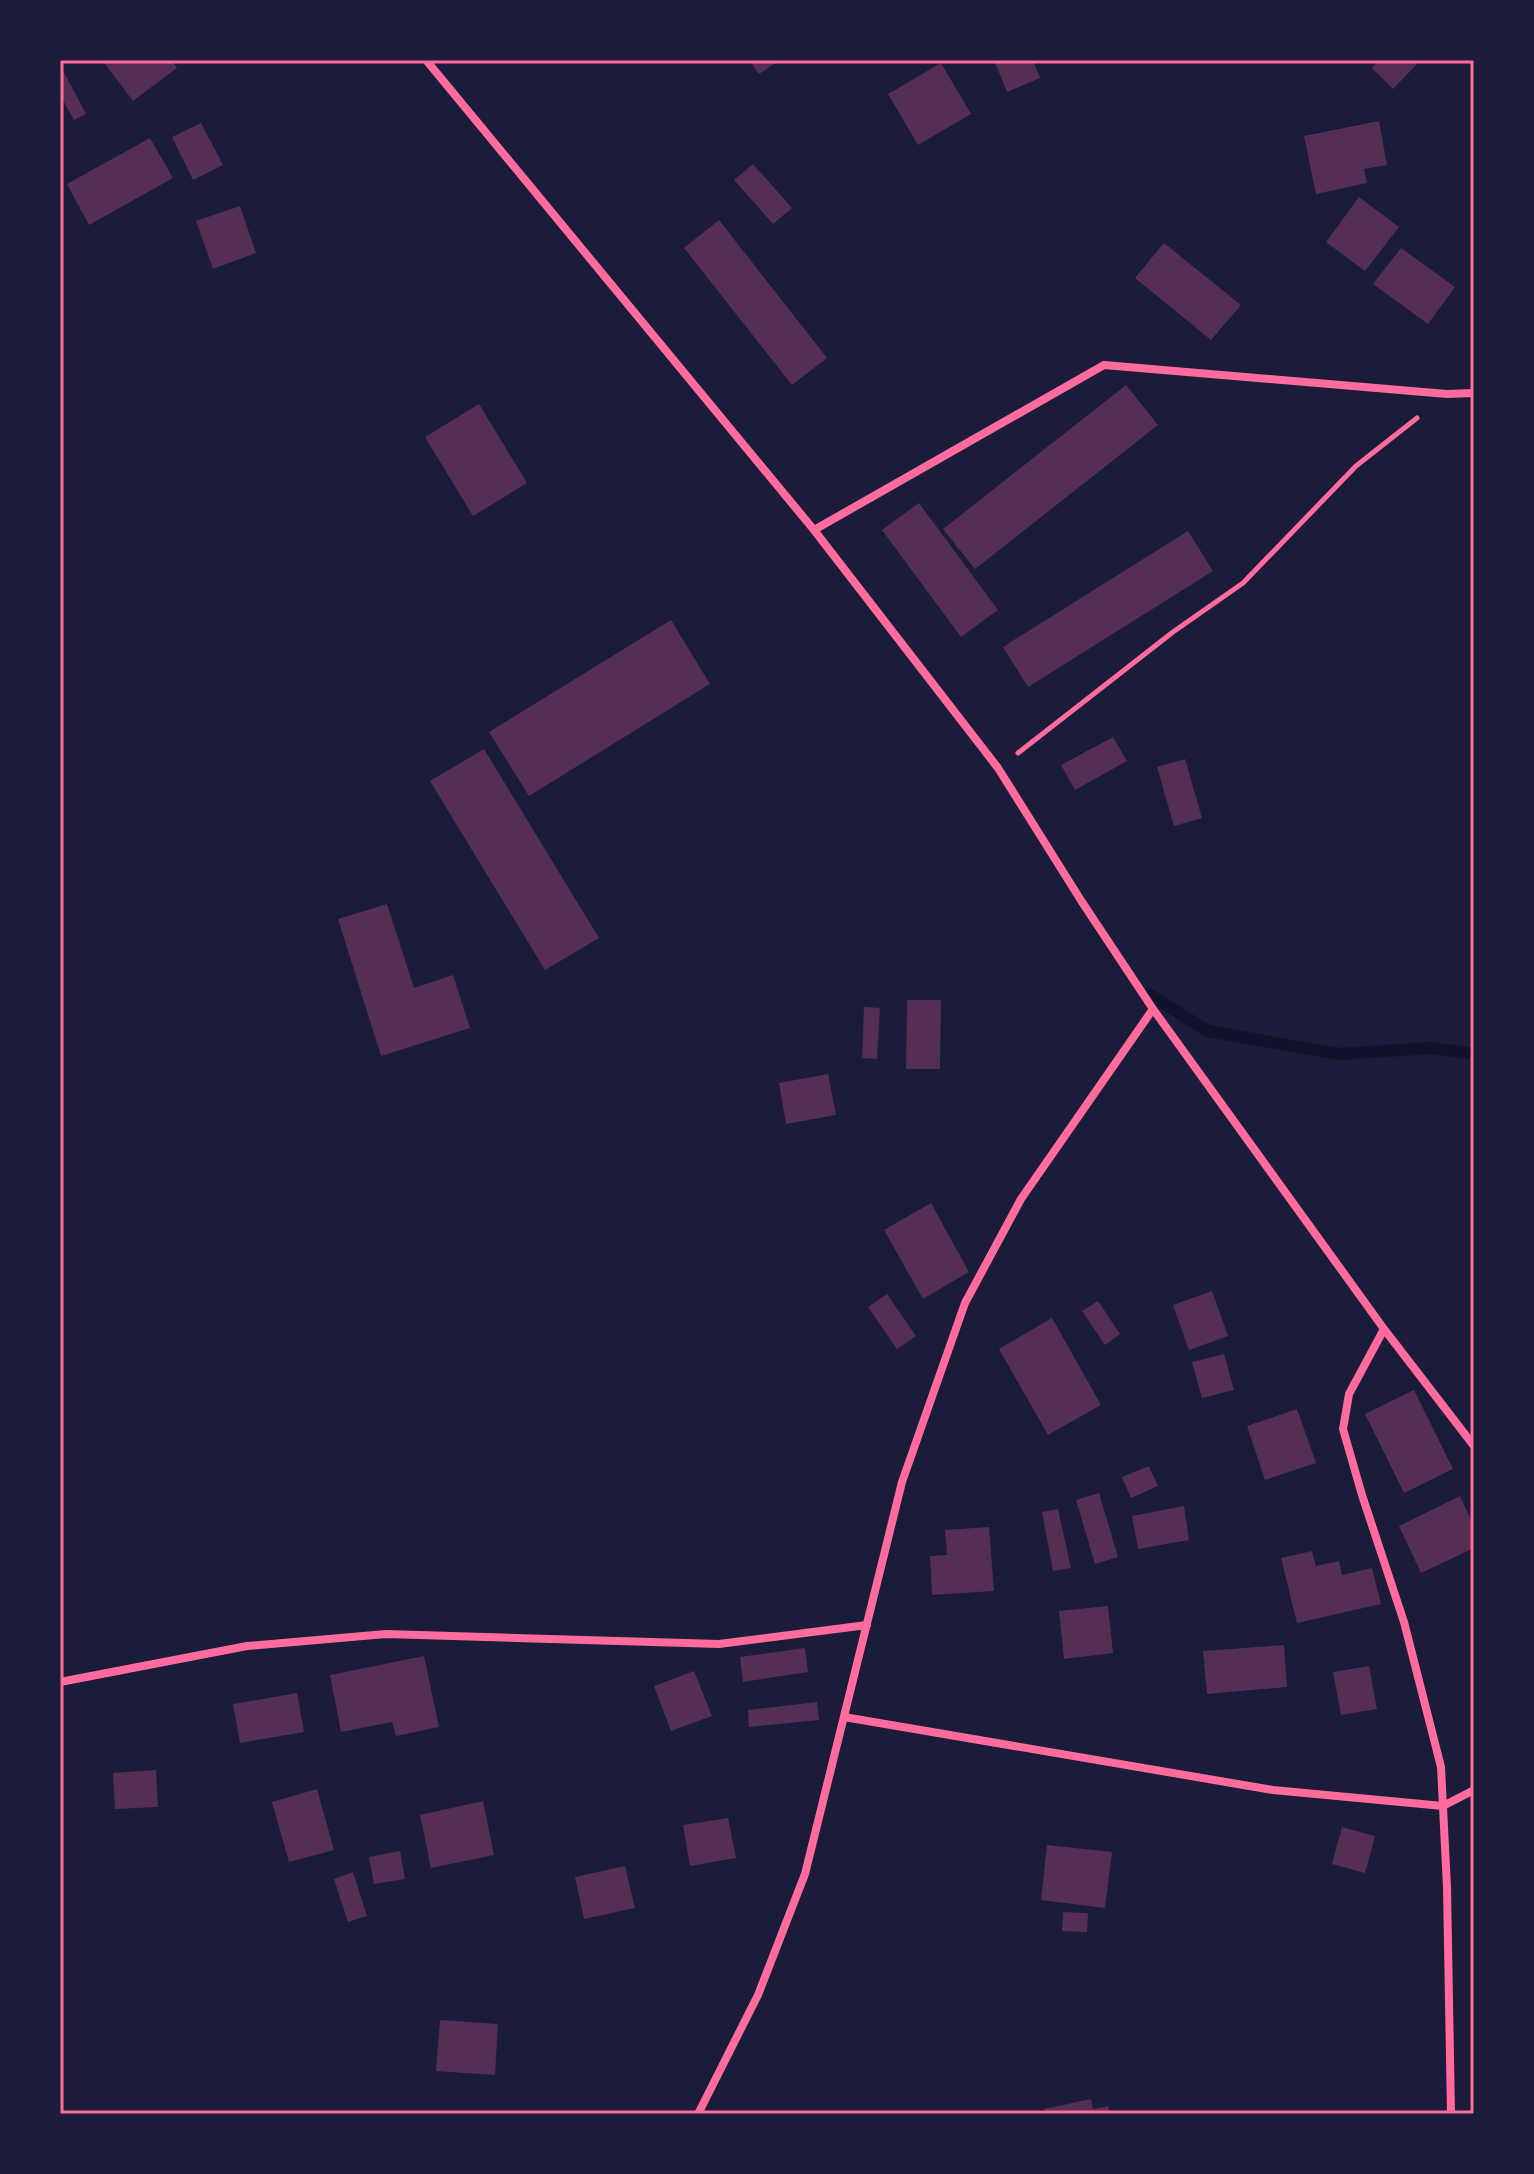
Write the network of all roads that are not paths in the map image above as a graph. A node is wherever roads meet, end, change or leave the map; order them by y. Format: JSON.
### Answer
{"nodes":[{"id":1,"x":426,"y":60,"type":"edge"},
{"id":2,"x":1474,"y":393,"type":"edge"},
{"id":3,"x":814,"y":530,"type":"junction"},
{"id":4,"x":1153,"y":1009,"type":"junction"},
{"id":5,"x":1384,"y":1329,"type":"junction"},
{"id":6,"x":1474,"y":1446,"type":"edge"},
{"id":7,"x":867,"y":1625,"type":"junction"},
{"id":8,"x":60,"y":1682,"type":"edge"},
{"id":9,"x":844,"y":1717,"type":"junction"},
{"id":10,"x":1474,"y":1790,"type":"edge"},
{"id":11,"x":1443,"y":1806,"type":"junction"},
{"id":12,"x":698,"y":2114,"type":"edge"},
{"id":13,"x":1451,"y":2114,"type":"edge"}],
"edges":[{"from":1,"to":3,"type":"street"},
{"from":2,"to":3,"type":"street"},
{"from":3,"to":4,"type":"street"},
{"from":4,"to":5,"type":"street"},
{"from":4,"to":7,"type":"street"},
{"from":5,"to":6,"type":"street"},
{"from":5,"to":11,"type":"street"},
{"from":7,"to":8,"type":"street"},
{"from":7,"to":9,"type":"street"},
{"from":9,"to":11,"type":"street"},
{"from":9,"to":12,"type":"street"},
{"from":10,"to":11,"type":"street"},
{"from":11,"to":13,"type":"street"}]}
